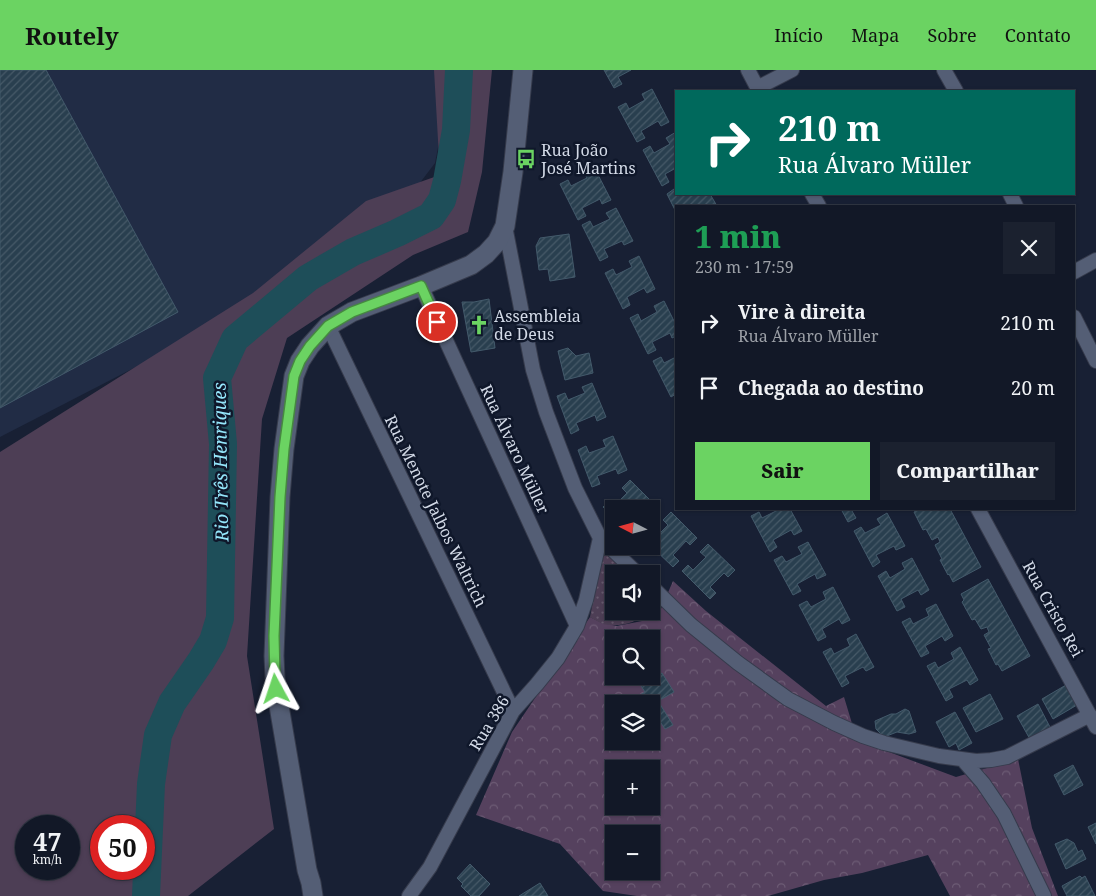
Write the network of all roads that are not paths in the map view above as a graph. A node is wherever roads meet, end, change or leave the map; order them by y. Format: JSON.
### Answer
{"nodes":[{"id":1,"x":523,"y":70,"type":"edge"},
{"id":2,"x":748,"y":70,"type":"edge"},
{"id":3,"x":792,"y":70,"type":"edge"},
{"id":4,"x":944,"y":70,"type":"edge"},
{"id":5,"x":758,"y":89,"type":"edge"},
{"id":6,"x":955,"y":90,"type":"edge"},
{"id":7,"x":504,"y":226,"type":"junction"},
{"id":8,"x":1096,"y":260,"type":"edge"},
{"id":9,"x":1075,"y":271,"type":"edge"},
{"id":10,"x":421,"y":286,"type":"junction"},
{"id":11,"x":1075,"y":319,"type":"edge"},
{"id":12,"x":328,"y":326,"type":"junction"},
{"id":13,"x":1096,"y":361,"type":"edge"},
{"id":14,"x":979,"y":510,"type":"edge"},
{"id":15,"x":600,"y":538,"type":"junction"},
{"id":16,"x":628,"y":565,"type":"edge"},
{"id":17,"x":660,"y":595,"type":"edge"},
{"id":18,"x":577,"y":626,"type":"junction"},
{"id":19,"x":513,"y":711,"type":"junction"},
{"id":20,"x":1093,"y":721,"type":"edge"},
{"id":21,"x":963,"y":760,"type":"junction"},
{"id":22,"x":313,"y":896,"type":"edge"},
{"id":23,"x":409,"y":896,"type":"edge"},
{"id":24,"x":1044,"y":896,"type":"edge"}],
"edges":[{"from":1,"to":7,"type":"main road"},
{"from":2,"to":5,"type":"street"},
{"from":3,"to":5,"type":"street"},
{"from":4,"to":6,"type":"street"},
{"from":7,"to":10,"type":"main road"},
{"from":7,"to":15,"type":"street"},
{"from":8,"to":9,"type":"street"},
{"from":10,"to":12,"type":"main road"},
{"from":10,"to":18,"type":"street","name":"Rua Álvaro Müller"},
{"from":11,"to":13,"type":"street"},
{"from":12,"to":19,"type":"street","name":"Rua Menote Jalbos Waltrich"},
{"from":12,"to":22,"type":"main road"},
{"from":14,"to":20,"type":"street","name":"Rua Cristo Rei"},
{"from":15,"to":16,"type":"street"},
{"from":15,"to":18,"type":"street","name":"Rua 386"},
{"from":17,"to":21,"type":"street"},
{"from":18,"to":19,"type":"street","name":"Rua 386"},
{"from":19,"to":23,"type":"street","name":"Rua 386"},
{"from":20,"to":21,"type":"street"},
{"from":21,"to":24,"type":"street"}]}
